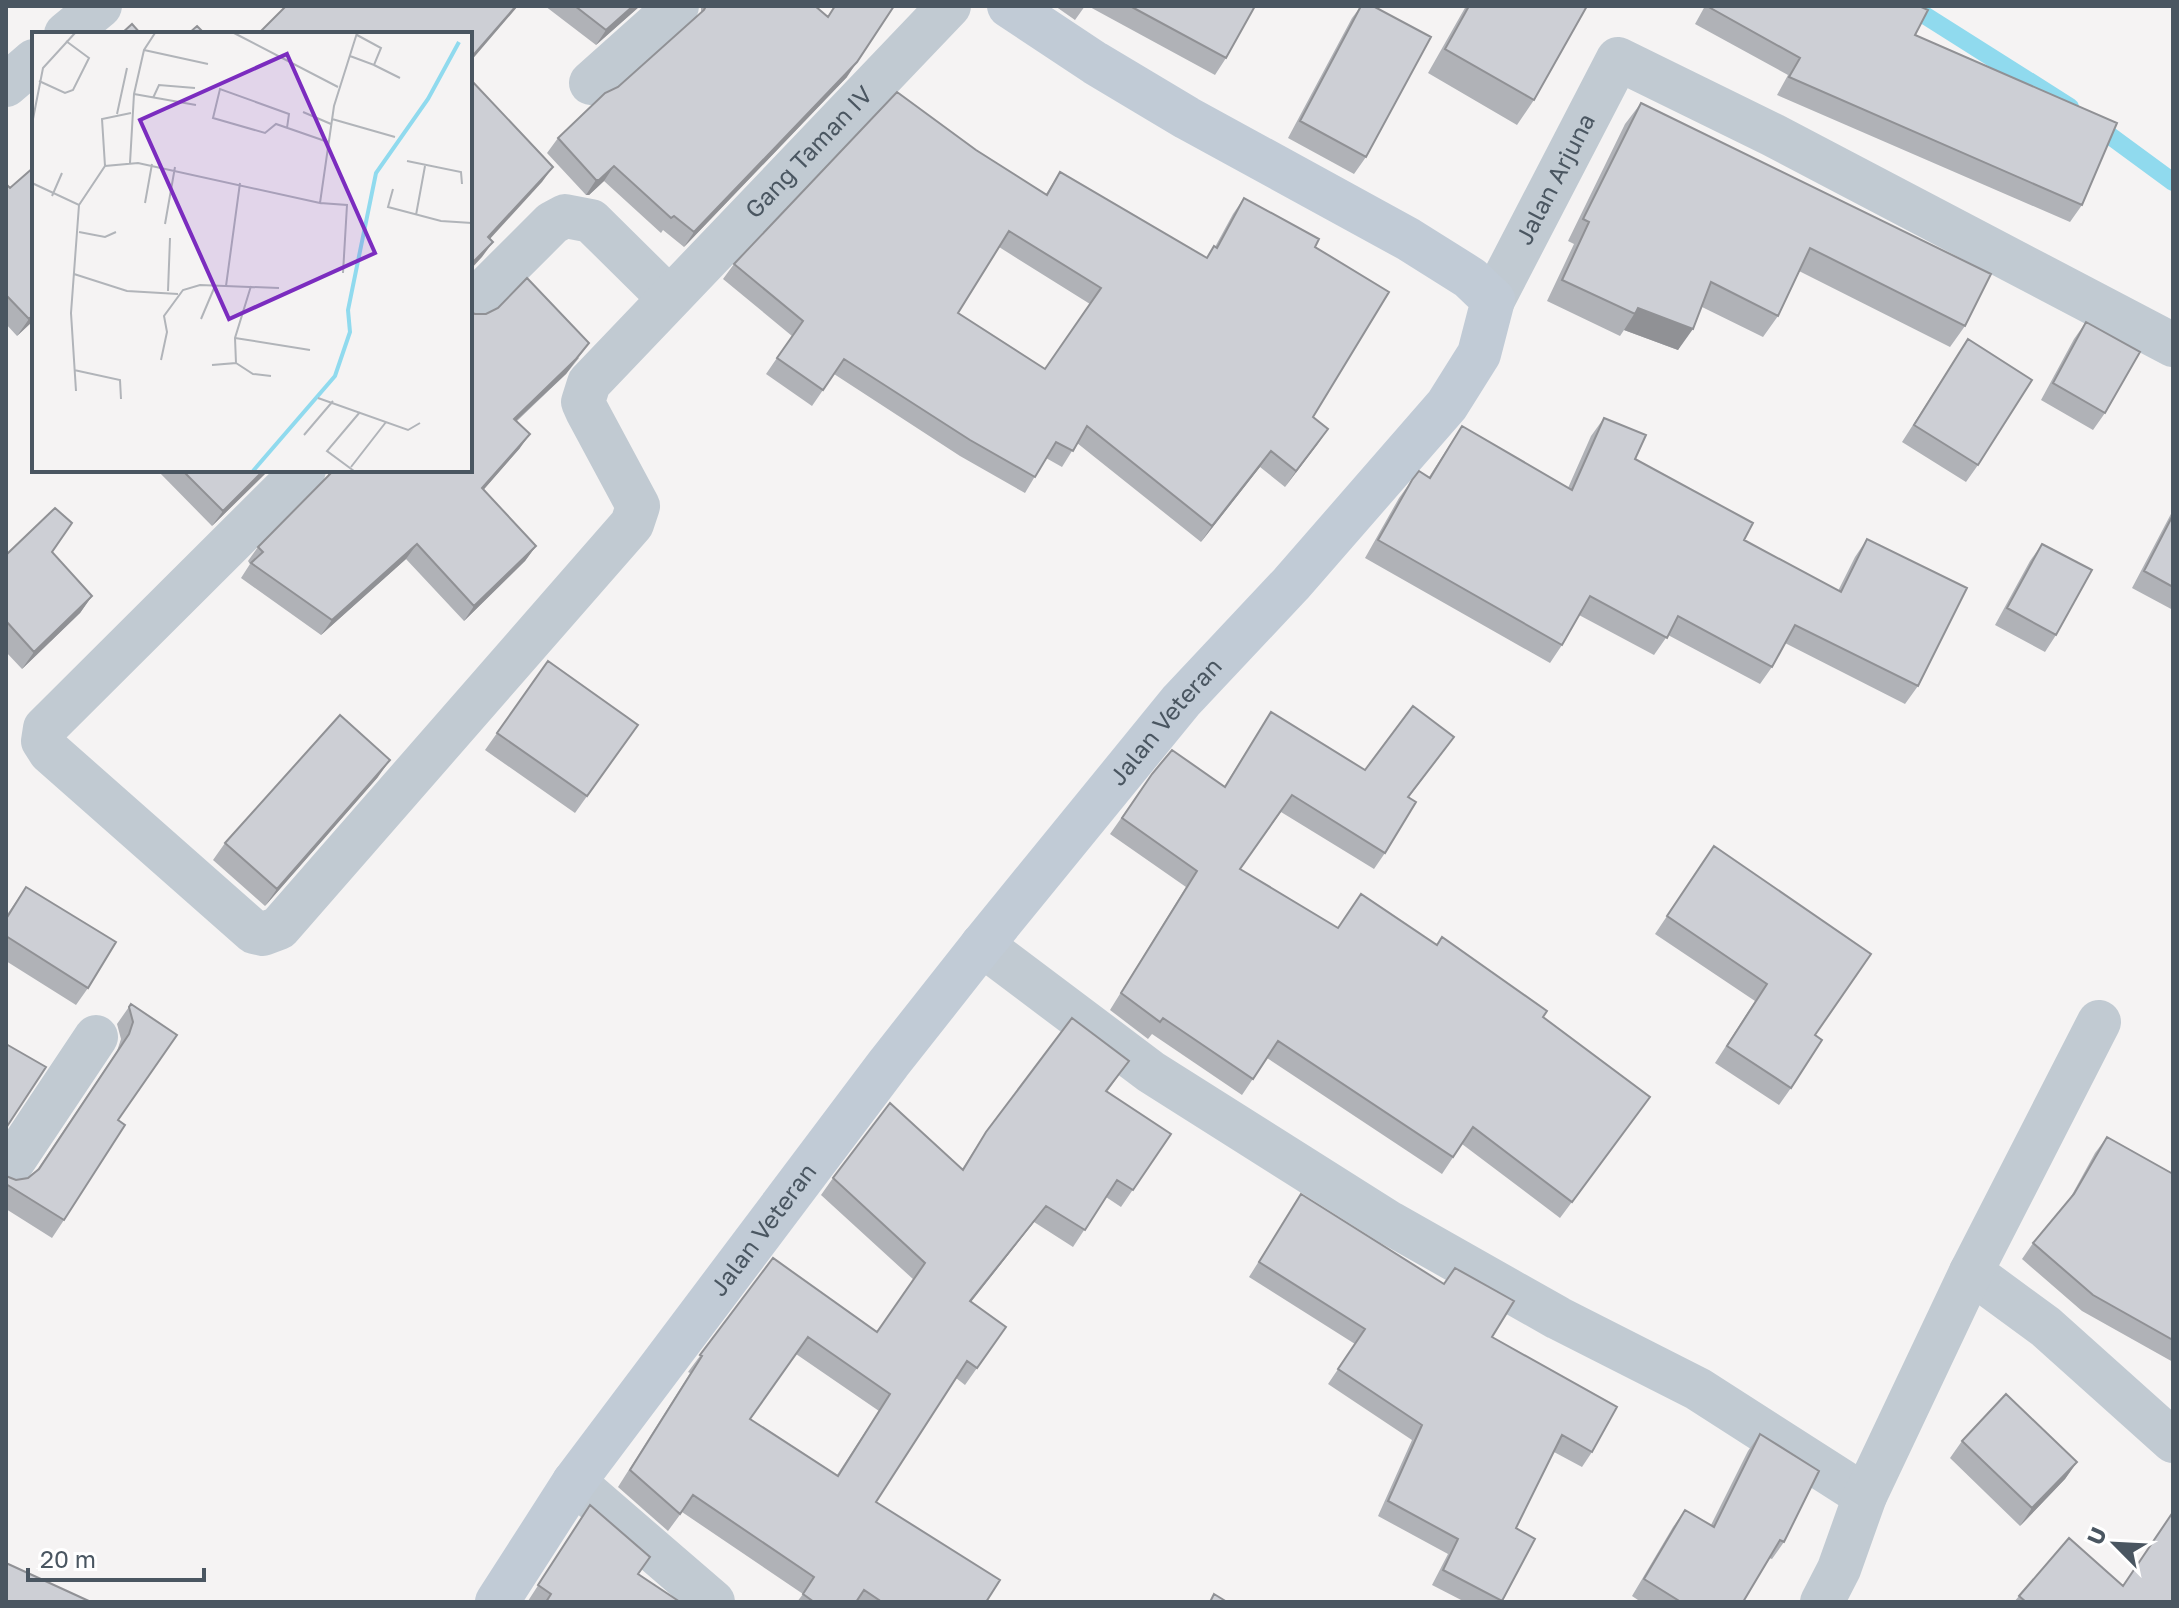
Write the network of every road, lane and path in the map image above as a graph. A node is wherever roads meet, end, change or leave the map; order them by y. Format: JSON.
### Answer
{"nodes":[{"id":1,"x":100,"y":6,"type":"edge"},
{"id":2,"x":677,"y":6,"type":"edge"},
{"id":3,"x":949,"y":6,"type":"edge"},
{"id":4,"x":1009,"y":6,"type":"edge"},
{"id":5,"x":68,"y":32,"type":"edge"},
{"id":6,"x":32,"y":63,"type":"edge"},
{"id":7,"x":591,"y":83,"type":"dead end"},
{"id":8,"x":6,"y":85,"type":"edge"},
{"id":9,"x":669,"y":298,"type":"junction"},
{"id":10,"x":1493,"y":300,"type":"junction"},
{"id":11,"x":472,"y":303,"type":"edge"},
{"id":12,"x":2173,"y":345,"type":"edge"},
{"id":13,"x":302,"y":472,"type":"edge"},
{"id":14,"x":982,"y":945,"type":"junction"},
{"id":15,"x":2099,"y":1022,"type":"dead end"},
{"id":16,"x":96,"y":1037,"type":"dead end"},
{"id":17,"x":6,"y":1172,"type":"edge"},
{"id":18,"x":1971,"y":1272,"type":"junction"},
{"id":19,"x":2173,"y":1441,"type":"edge"},
{"id":20,"x":574,"y":1482,"type":"junction"},
{"id":21,"x":1865,"y":1496,"type":"junction"},
{"id":22,"x":1824,"y":1601,"type":"edge"},
{"id":23,"x":497,"y":1602,"type":"edge"},
{"id":24,"x":713,"y":1602,"type":"edge"}],
"edges":[{"from":1,"to":5,"type":"street"},
{"from":2,"to":7,"type":"street"},
{"from":3,"to":9,"type":"street","name":"Gang Taman IV"},
{"from":4,"to":10,"type":"street"},
{"from":6,"to":8,"type":"street"},
{"from":9,"to":11,"type":"street"},
{"from":9,"to":13,"type":"street","name":"Gang Taman IV"},
{"from":10,"to":12,"type":"street","name":"Jalan Arjuna"},
{"from":10,"to":14,"type":"street","name":"Jalan Veteran"},
{"from":14,"to":20,"type":"street","name":"Jalan Veteran"},
{"from":14,"to":21,"type":"street"},
{"from":15,"to":18,"type":"street"},
{"from":16,"to":17,"type":"street"},
{"from":18,"to":19,"type":"street"},
{"from":18,"to":21,"type":"street"},
{"from":20,"to":23,"type":"street","name":"Jalan Veteran"},
{"from":20,"to":24,"type":"street"},
{"from":21,"to":22,"type":"street"}]}
